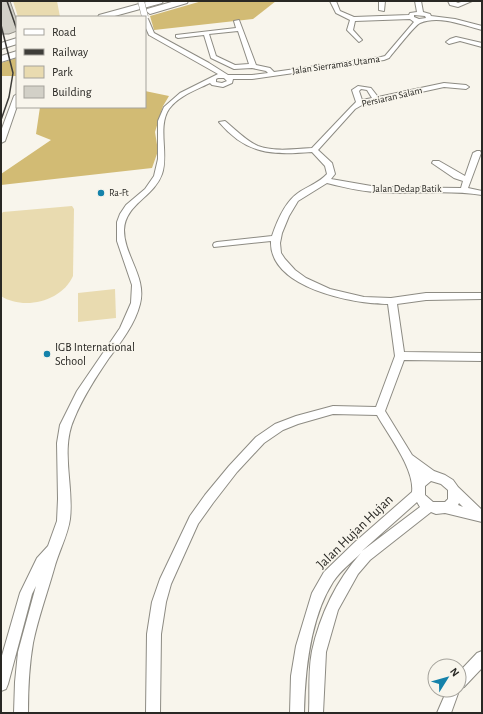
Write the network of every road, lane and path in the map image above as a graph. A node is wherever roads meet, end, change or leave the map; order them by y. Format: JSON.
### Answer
{"nodes":[{"id":1,"x":141,"y":1,"type":"edge"},
{"id":2,"x":159,"y":1,"type":"edge"},
{"id":3,"x":184,"y":1,"type":"edge"},
{"id":4,"x":333,"y":1,"type":"edge"},
{"id":5,"x":382,"y":1,"type":"edge"},
{"id":6,"x":418,"y":1,"type":"edge"},
{"id":7,"x":451,"y":1,"type":"edge"},
{"id":8,"x":469,"y":1,"type":"edge"},
{"id":9,"x":382,"y":10,"type":"dead end"},
{"id":10,"x":420,"y":13,"type":"junction"},
{"id":11,"x":106,"y":16,"type":"edge"},
{"id":12,"x":132,"y":16,"type":"edge"},
{"id":13,"x":144,"y":16,"type":"edge"},
{"id":14,"x":411,"y":17,"type":"junction"},
{"id":15,"x":430,"y":18,"type":"junction"},
{"id":16,"x":353,"y":19,"type":"junction"},
{"id":17,"x":237,"y":21,"type":"dead end"},
{"id":18,"x":418,"y":21,"type":"junction"},
{"id":19,"x":146,"y":23,"type":"edge"},
{"id":20,"x":482,"y":28,"type":"edge"},
{"id":21,"x":239,"y":29,"type":"junction"},
{"id":22,"x":206,"y":33,"type":"junction"},
{"id":23,"x":352,"y":34,"type":"junction"},
{"id":24,"x":178,"y":36,"type":"dead end"},
{"id":25,"x":359,"y":40,"type":"dead end"},
{"id":26,"x":16,"y":41,"type":"edge"},
{"id":27,"x":1,"y":46,"type":"edge"},
{"id":28,"x":16,"y":48,"type":"edge"},
{"id":29,"x":357,"y":48,"type":"dead end"},
{"id":30,"x":1,"y":53,"type":"edge"},
{"id":31,"x":16,"y":54,"type":"edge"},
{"id":32,"x":1,"y":59,"type":"edge"},
{"id":33,"x":253,"y":66,"type":"junction"},
{"id":34,"x":213,"y":69,"type":"junction"},
{"id":35,"x":272,"y":74,"type":"junction"},
{"id":36,"x":227,"y":78,"type":"junction"},
{"id":37,"x":215,"y":80,"type":"junction"},
{"id":38,"x":466,"y":87,"type":"dead end"},
{"id":39,"x":16,"y":99,"type":"edge"},
{"id":40,"x":376,"y":100,"type":"junction"},
{"id":41,"x":360,"y":103,"type":"junction"},
{"id":42,"x":223,"y":122,"type":"dead end"},
{"id":43,"x":1,"y":141,"type":"edge"},
{"id":44,"x":314,"y":150,"type":"junction"},
{"id":45,"x":477,"y":153,"type":"dead end"},
{"id":46,"x":436,"y":163,"type":"dead end"},
{"id":47,"x":326,"y":180,"type":"junction"},
{"id":48,"x":468,"y":180,"type":"junction"},
{"id":49,"x":464,"y":189,"type":"junction"},
{"id":50,"x":482,"y":193,"type":"edge"},
{"id":51,"x":276,"y":238,"type":"junction"},
{"id":52,"x":217,"y":245,"type":"dead end"},
{"id":53,"x":482,"y":296,"type":"edge"},
{"id":54,"x":392,"y":302,"type":"junction"},
{"id":55,"x":400,"y":356,"type":"junction"},
{"id":56,"x":482,"y":357,"type":"edge"},
{"id":57,"x":380,"y":410,"type":"junction"},
{"id":58,"x":408,"y":458,"type":"junction"},
{"id":59,"x":431,"y":476,"type":"junction"},
{"id":60,"x":418,"y":489,"type":"junction"},
{"id":61,"x":455,"y":491,"type":"junction"},
{"id":62,"x":429,"y":507,"type":"junction"},
{"id":63,"x":447,"y":508,"type":"junction"},
{"id":64,"x":481,"y":516,"type":"edge"},
{"id":65,"x":54,"y":547,"type":"junction"},
{"id":66,"x":482,"y":658,"type":"edge"},
{"id":67,"x":467,"y":674,"type":"edge"},
{"id":68,"x":1,"y":684,"type":"edge"},
{"id":69,"x":451,"y":698,"type":"edge"},
{"id":70,"x":21,"y":713,"type":"edge"},
{"id":71,"x":153,"y":713,"type":"edge"},
{"id":72,"x":297,"y":713,"type":"edge"},
{"id":73,"x":316,"y":713,"type":"edge"},
{"id":74,"x":444,"y":713,"type":"edge"}],
"edges":[{"from":1,"to":13,"type":"street","bridge":true},
{"from":2,"to":11,"type":"highway"},
{"from":3,"to":12,"type":"highway"},
{"from":4,"to":16,"type":"street"},
{"from":5,"to":9,"type":"street"},
{"from":6,"to":10,"type":"street"},
{"from":7,"to":8,"type":"street"},
{"from":10,"to":14,"type":"street"},
{"from":10,"to":15,"type":"street"},
{"from":14,"to":16,"type":"street"},
{"from":14,"to":18,"type":"street"},
{"from":15,"to":18,"type":"street"},
{"from":15,"to":20,"type":"street"},
{"from":16,"to":23,"type":"street"},
{"from":17,"to":21,"type":"street"},
{"from":18,"to":35,"type":"street","name":"Jalan Sierramas Utama"},
{"from":19,"to":34,"type":"street"},
{"from":21,"to":22,"type":"street"},
{"from":21,"to":33,"type":"street"},
{"from":22,"to":24,"type":"street"},
{"from":22,"to":33,"type":"street"},
{"from":23,"to":25,"type":"street"},
{"from":23,"to":29,"type":"street"},
{"from":26,"to":27,"type":"highway"},
{"from":28,"to":30,"type":"highway"},
{"from":31,"to":32,"type":"highway"},
{"from":33,"to":35,"type":"street"},
{"from":34,"to":36,"type":"street"},
{"from":34,"to":37,"type":"street"},
{"from":35,"to":36,"type":"street","name":"Jalan Sierramas Utama"},
{"from":36,"to":37,"type":"street","name":"Jalan Sierramas Utama"},
{"from":37,"to":65,"type":"street"},
{"from":38,"to":40,"type":"street","name":"Persiaran Salam"},
{"from":39,"to":43,"type":"street"},
{"from":40,"to":41,"type":"street","name":"Persiaran Salam"},
{"from":40,"to":41,"type":"street"},
{"from":41,"to":44,"type":"street","name":"Persiaran Salam"},
{"from":42,"to":44,"type":"street"},
{"from":44,"to":47,"type":"street"},
{"from":45,"to":48,"type":"street"},
{"from":46,"to":48,"type":"street"},
{"from":47,"to":49,"type":"street","name":"Jalan Dedap Batik"},
{"from":47,"to":51,"type":"street"},
{"from":48,"to":49,"type":"street"},
{"from":49,"to":50,"type":"street","name":"Jalan Dedap Batik"},
{"from":51,"to":52,"type":"street"},
{"from":51,"to":54,"type":"street"},
{"from":53,"to":54,"type":"street"},
{"from":54,"to":55,"type":"street"},
{"from":55,"to":56,"type":"street"},
{"from":55,"to":57,"type":"street"},
{"from":57,"to":58,"type":"street"},
{"from":57,"to":71,"type":"street"},
{"from":58,"to":59,"type":"street"},
{"from":58,"to":60,"type":"street"},
{"from":59,"to":60,"type":"street"},
{"from":59,"to":61,"type":"street"},
{"from":60,"to":62,"type":"street"},
{"from":60,"to":72,"type":"street","name":"Jalan Hujan Hujan"},
{"from":61,"to":63,"type":"street"},
{"from":61,"to":64,"type":"street"},
{"from":62,"to":63,"type":"street"},
{"from":62,"to":73,"type":"street","name":"Jalan Hujan Hujan"},
{"from":63,"to":64,"type":"street"},
{"from":65,"to":68,"type":"street"},
{"from":65,"to":70,"type":"street"},
{"from":66,"to":67,"type":"street"},
{"from":69,"to":74,"type":"street"}]}
